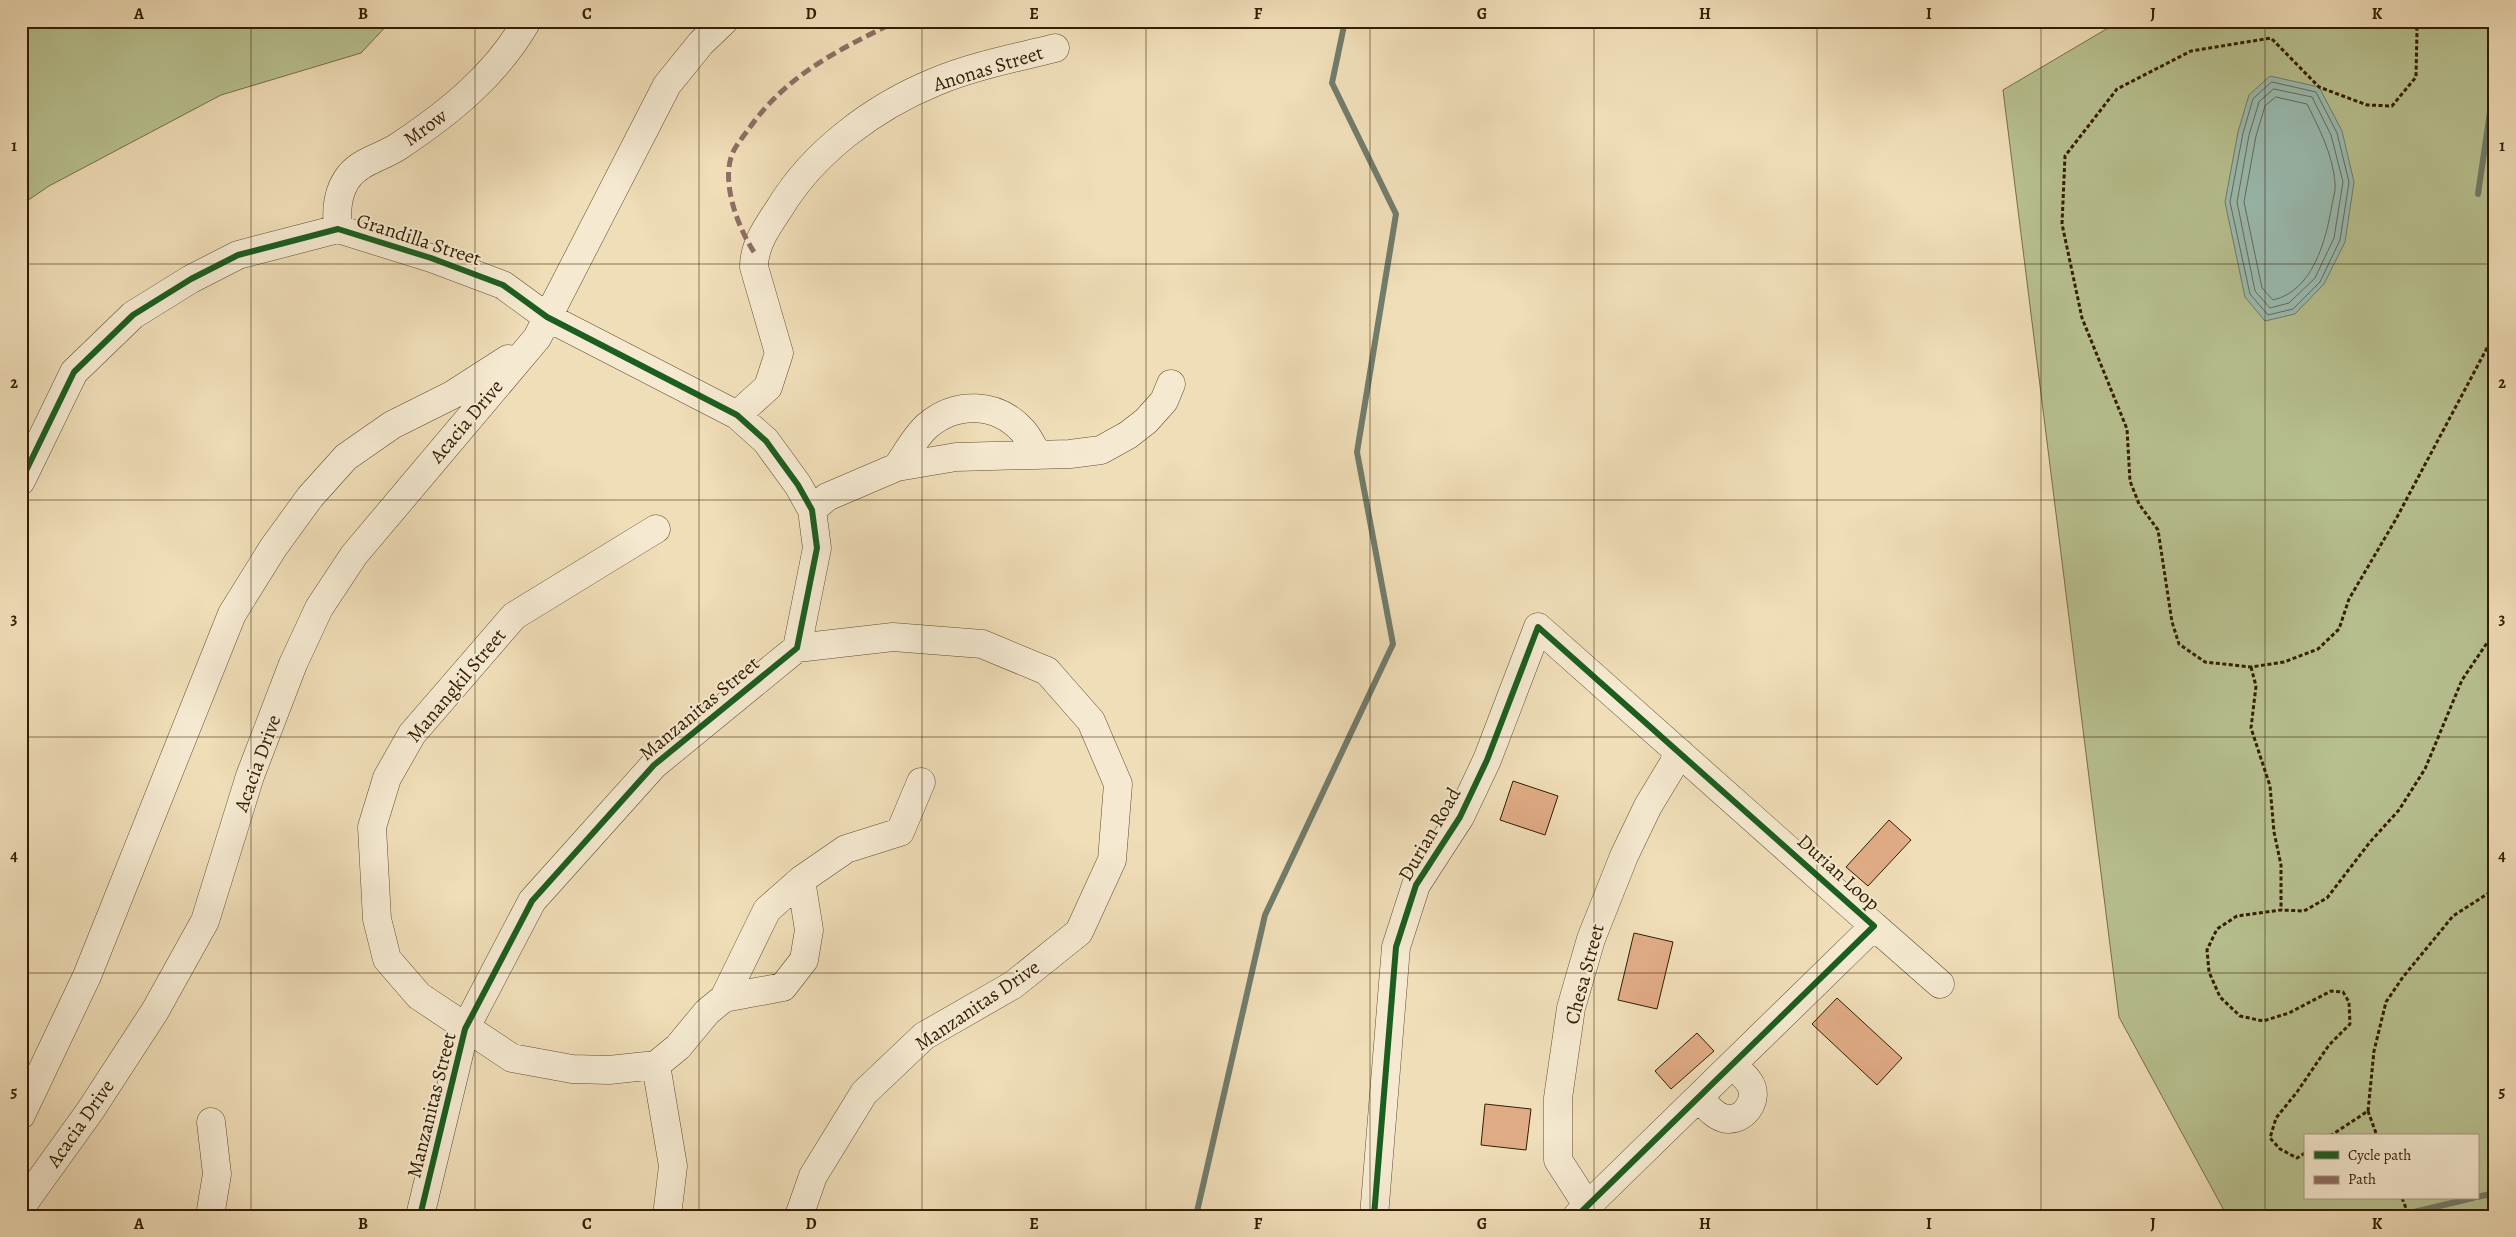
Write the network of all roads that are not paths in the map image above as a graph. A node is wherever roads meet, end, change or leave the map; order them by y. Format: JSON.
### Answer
{"nodes":[{"id":1,"x":527,"y":21,"type":"edge"},
{"id":2,"x":724,"y":21,"type":"edge"},
{"id":3,"x":1055,"y":48,"type":"dead end"},
{"id":4,"x":338,"y":230,"type":"junction"},
{"id":5,"x":547,"y":317,"type":"junction"},
{"id":6,"x":532,"y":343,"type":"junction"},
{"id":7,"x":1171,"y":384,"type":"dead end"},
{"id":8,"x":737,"y":415,"type":"junction"},
{"id":9,"x":1037,"y":454,"type":"junction"},
{"id":10,"x":897,"y":467,"type":"junction"},
{"id":11,"x":21,"y":481,"type":"edge"},
{"id":12,"x":812,"y":510,"type":"junction"},
{"id":13,"x":656,"y":529,"type":"dead end"},
{"id":14,"x":1538,"y":627,"type":"joint"},
{"id":15,"x":797,"y":648,"type":"junction"},
{"id":16,"x":1680,"y":753,"type":"junction"},
{"id":17,"x":921,"y":782,"type":"dead end"},
{"id":18,"x":801,"y":880,"type":"junction"},
{"id":19,"x":1874,"y":926,"type":"junction"},
{"id":20,"x":1940,"y":984,"type":"dead end"},
{"id":21,"x":724,"y":998,"type":"junction"},
{"id":22,"x":465,"y":1029,"type":"junction"},
{"id":23,"x":1733,"y":1065,"type":"junction"},
{"id":24,"x":656,"y":1066,"type":"junction"},
{"id":25,"x":1699,"y":1098,"type":"junction"},
{"id":26,"x":21,"y":1115,"type":"edge"},
{"id":27,"x":211,"y":1122,"type":"dead end"},
{"id":28,"x":21,"y":1207,"type":"edge"},
{"id":29,"x":1582,"y":1211,"type":"edge"},
{"id":30,"x":210,"y":1216,"type":"edge"},
{"id":31,"x":420,"y":1216,"type":"edge"},
{"id":32,"x":667,"y":1216,"type":"edge"},
{"id":33,"x":799,"y":1216,"type":"edge"},
{"id":34,"x":1374,"y":1216,"type":"edge"}],
"edges":[{"from":1,"to":4,"type":"street","name":"Mrow"},
{"from":2,"to":5,"type":"street","name":"Acacia Drive"},
{"from":3,"to":8,"type":"street","name":"Anonas Street"},
{"from":4,"to":5,"type":"street","name":"Grandilla Street"},
{"from":4,"to":11,"type":"street","name":"Grandilla Street"},
{"from":5,"to":6,"type":"street","name":"Acacia Drive"},
{"from":5,"to":8,"type":"street"},
{"from":6,"to":26,"type":"street","name":"Acacia Drive"},
{"from":6,"to":28,"type":"street","name":"Acacia Drive"},
{"from":7,"to":9,"type":"street"},
{"from":8,"to":12,"type":"street"},
{"from":9,"to":10,"type":"street"},
{"from":9,"to":10,"type":"street"},
{"from":10,"to":12,"type":"street"},
{"from":12,"to":15,"type":"street"},
{"from":13,"to":22,"type":"street","name":"Manangkil Street"},
{"from":14,"to":16,"type":"street","name":"Durian Loop"},
{"from":14,"to":34,"type":"street","name":"Durian Road"},
{"from":15,"to":22,"type":"street","name":"Manzanitas Street"},
{"from":15,"to":33,"type":"street","name":"Manzanitas Drive"},
{"from":16,"to":19,"type":"street","name":"Durian Loop"},
{"from":16,"to":29,"type":"street","name":"Chesa Street"},
{"from":17,"to":18,"type":"street"},
{"from":18,"to":21,"type":"street"},
{"from":18,"to":21,"type":"street"},
{"from":19,"to":20,"type":"street","name":"Durian Loop"},
{"from":19,"to":23,"type":"street","name":"Durian Loop"},
{"from":21,"to":24,"type":"street"},
{"from":22,"to":24,"type":"street","name":"Manangkil Street"},
{"from":22,"to":31,"type":"street","name":"Manzanitas Street"},
{"from":23,"to":25,"type":"street","name":"Durian Loop"},
{"from":23,"to":25,"type":"street"},
{"from":24,"to":32,"type":"street"},
{"from":25,"to":29,"type":"street","name":"Durian Loop"},
{"from":27,"to":30,"type":"street"}]}
